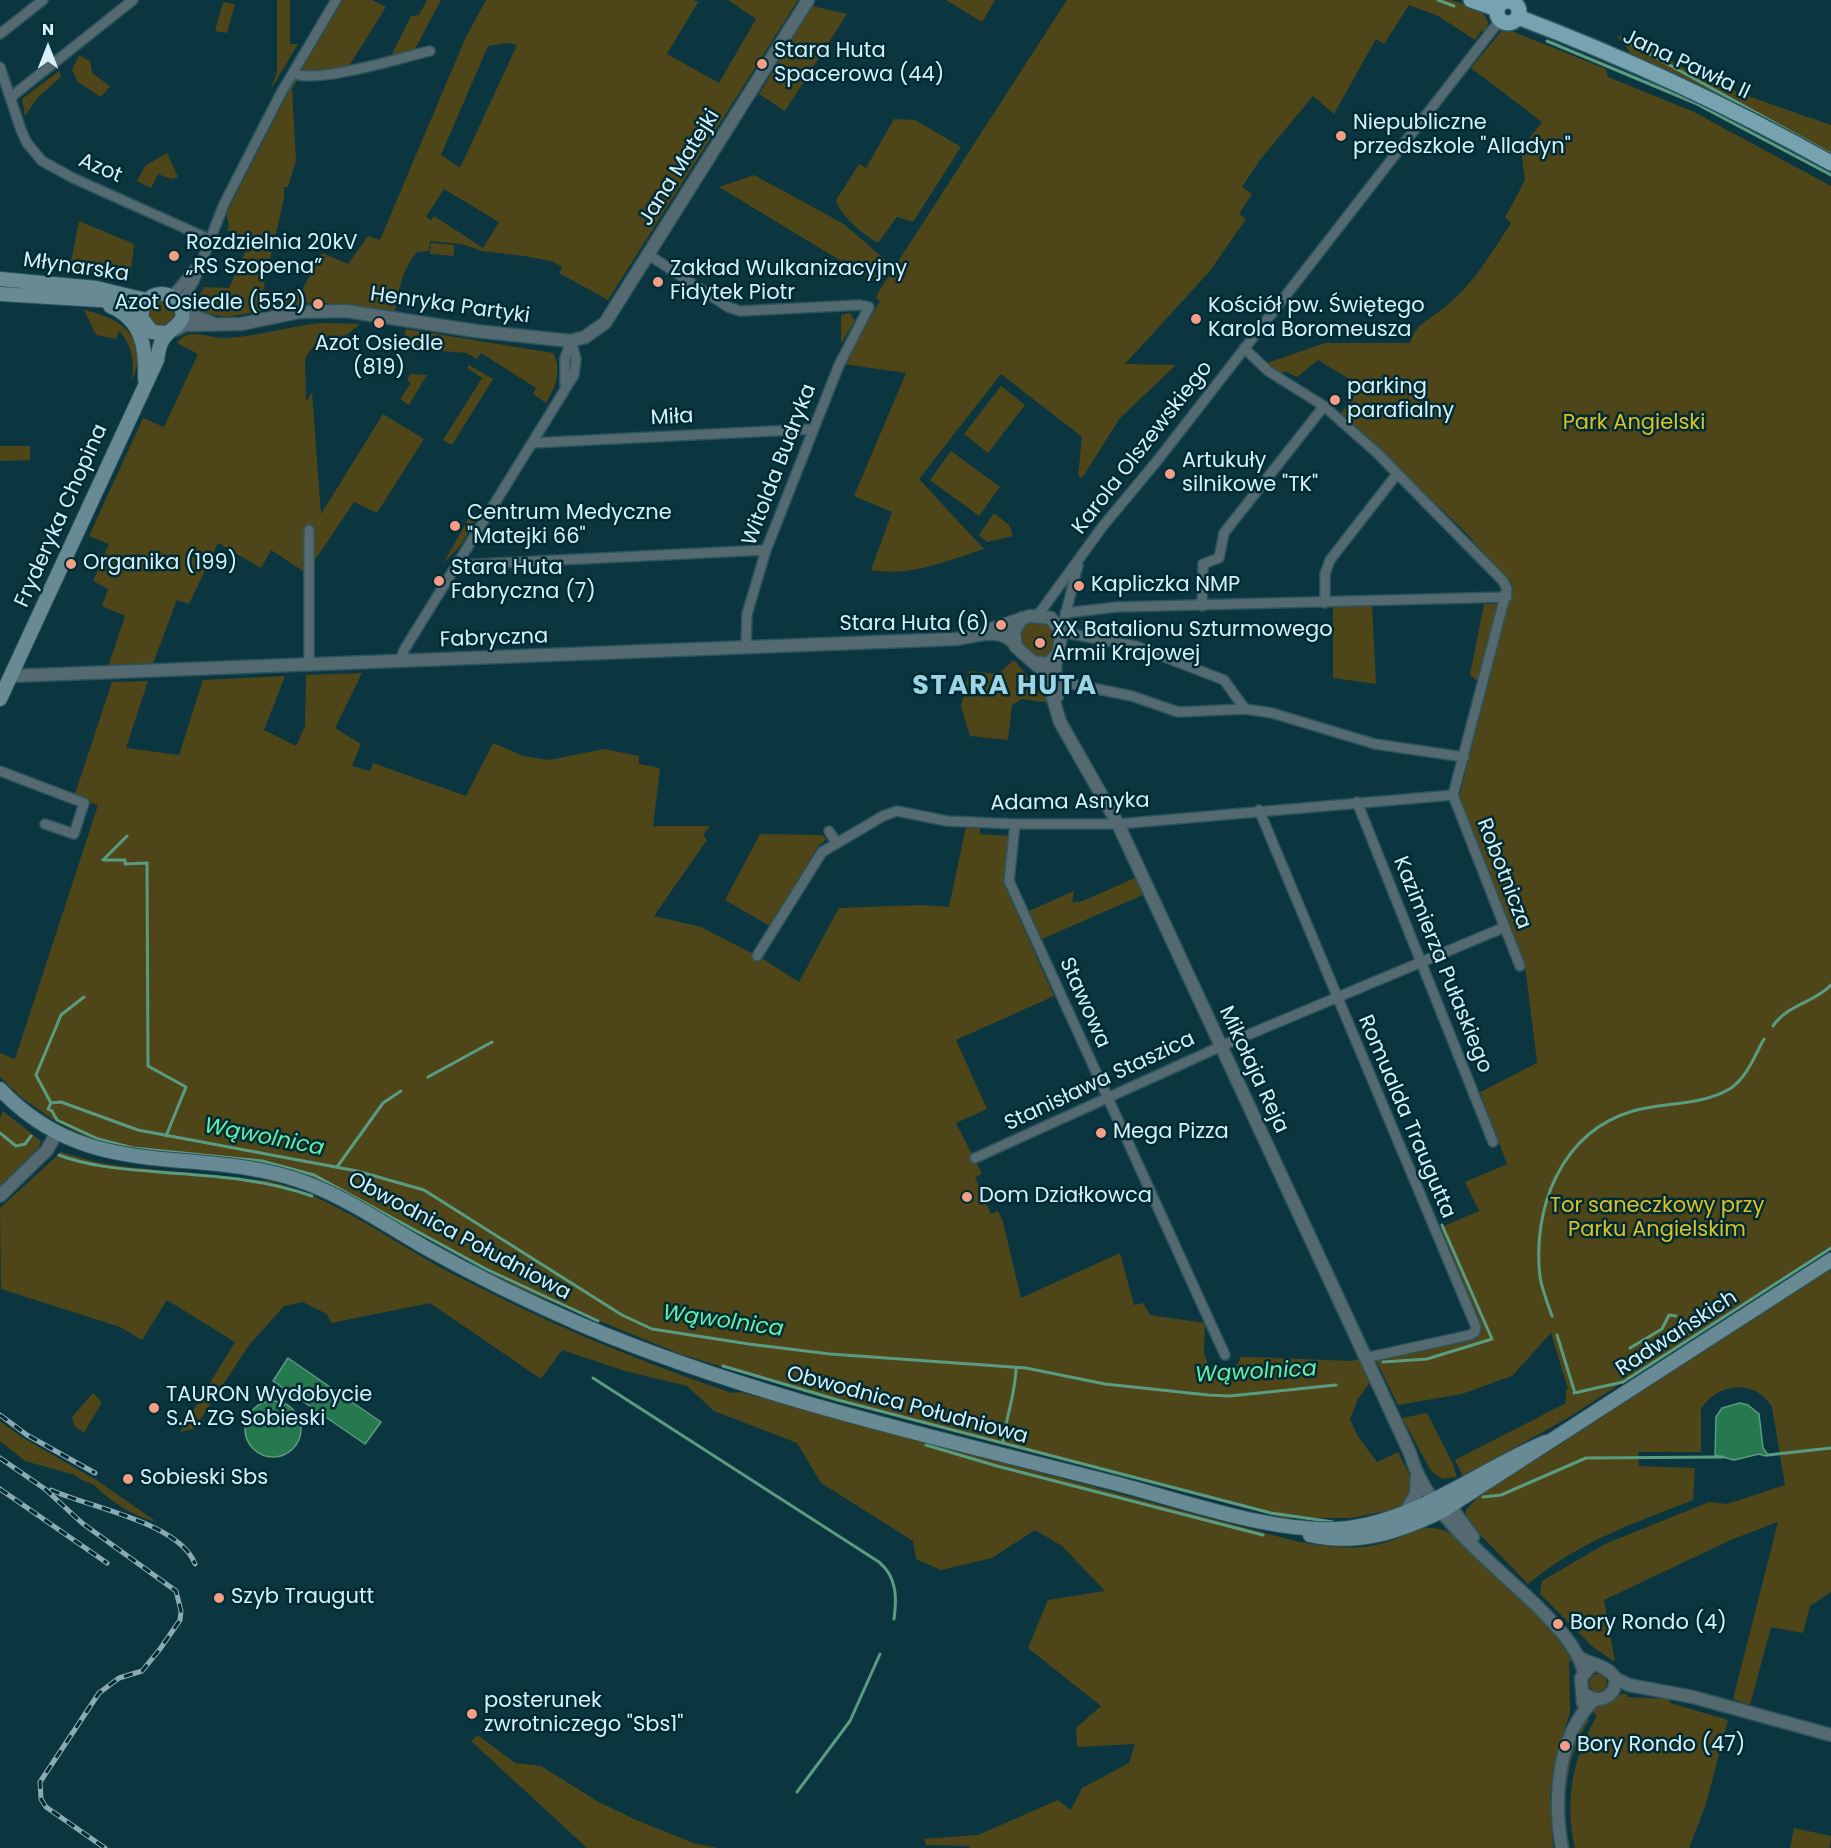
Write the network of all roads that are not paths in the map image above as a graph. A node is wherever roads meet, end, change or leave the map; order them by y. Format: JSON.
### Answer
{"nodes":[{"id":1,"x":43,"y":0,"type":"edge"},
{"id":2,"x":133,"y":0,"type":"edge"},
{"id":3,"x":336,"y":0,"type":"edge"},
{"id":4,"x":808,"y":0,"type":"edge"},
{"id":5,"x":1471,"y":0,"type":"edge"},
{"id":6,"x":1516,"y":7,"type":"edge"},
{"id":7,"x":1498,"y":15,"type":"junction"},
{"id":8,"x":0,"y":34,"type":"edge"},
{"id":9,"x":430,"y":51,"type":"dead end"},
{"id":10,"x":0,"y":67,"type":"edge"},
{"id":11,"x":293,"y":73,"type":"junction"},
{"id":12,"x":11,"y":97,"type":"junction"},
{"id":13,"x":1831,"y":163,"type":"edge"},
{"id":14,"x":209,"y":239,"type":"junction"},
{"id":15,"x":649,"y":255,"type":"junction"},
{"id":16,"x":0,"y":279,"type":"edge"},
{"id":17,"x":0,"y":294,"type":"edge"},
{"id":18,"x":96,"y":301,"type":"junction"},
{"id":19,"x":178,"y":304,"type":"junction"},
{"id":20,"x":144,"y":306,"type":"junction"},
{"id":21,"x":216,"y":325,"type":"junction"},
{"id":22,"x":152,"y":332,"type":"junction"},
{"id":23,"x":171,"y":332,"type":"junction"},
{"id":24,"x":571,"y":341,"type":"junction"},
{"id":25,"x":1244,"y":348,"type":"junction"},
{"id":26,"x":145,"y":381,"type":"junction"},
{"id":27,"x":1324,"y":406,"type":"junction"},
{"id":28,"x":813,"y":429,"type":"junction"},
{"id":29,"x":532,"y":443,"type":"junction"},
{"id":30,"x":1398,"y":474,"type":"junction"},
{"id":31,"x":309,"y":530,"type":"dead end"},
{"id":32,"x":766,"y":550,"type":"junction"},
{"id":33,"x":1080,"y":557,"type":"junction"},
{"id":34,"x":457,"y":565,"type":"junction"},
{"id":35,"x":1507,"y":597,"type":"junction"},
{"id":36,"x":1325,"y":603,"type":"junction"},
{"id":37,"x":1202,"y":606,"type":"junction"},
{"id":38,"x":1065,"y":613,"type":"junction"},
{"id":39,"x":1038,"y":615,"type":"junction"},
{"id":40,"x":1022,"y":618,"type":"junction"},
{"id":41,"x":1061,"y":632,"type":"junction"},
{"id":42,"x":977,"y":636,"type":"junction"},
{"id":43,"x":1016,"y":646,"type":"junction"},
{"id":44,"x":746,"y":647,"type":"junction"},
{"id":45,"x":1059,"y":652,"type":"junction"},
{"id":46,"x":400,"y":662,"type":"junction"},
{"id":47,"x":1032,"y":662,"type":"junction"},
{"id":48,"x":309,"y":666,"type":"junction"},
{"id":49,"x":11,"y":676,"type":"junction"},
{"id":50,"x":1052,"y":680,"type":"junction"},
{"id":51,"x":0,"y":699,"type":"edge"},
{"id":52,"x":1245,"y":709,"type":"junction"},
{"id":53,"x":1464,"y":757,"type":"junction"},
{"id":54,"x":0,"y":771,"type":"edge"},
{"id":55,"x":1453,"y":795,"type":"junction"},
{"id":56,"x":1357,"y":802,"type":"junction"},
{"id":57,"x":1259,"y":810,"type":"junction"},
{"id":58,"x":45,"y":824,"type":"dead end"},
{"id":59,"x":1015,"y":824,"type":"junction"},
{"id":60,"x":1118,"y":824,"type":"junction"},
{"id":61,"x":829,"y":831,"type":"dead end"},
{"id":62,"x":836,"y":842,"type":"junction"},
{"id":63,"x":1505,"y":927,"type":"junction"},
{"id":64,"x":757,"y":956,"type":"dead end"},
{"id":65,"x":1422,"y":963,"type":"junction"},
{"id":66,"x":1520,"y":966,"type":"dead end"},
{"id":67,"x":1336,"y":998,"type":"junction"},
{"id":68,"x":1221,"y":1047,"type":"junction"},
{"id":69,"x":0,"y":1089,"type":"edge"},
{"id":70,"x":1108,"y":1099,"type":"junction"},
{"id":71,"x":56,"y":1134,"type":"junction"},
{"id":72,"x":1493,"y":1142,"type":"dead end"},
{"id":73,"x":975,"y":1158,"type":"dead end"},
{"id":74,"x":0,"y":1196,"type":"edge"},
{"id":75,"x":1831,"y":1260,"type":"edge"},
{"id":76,"x":1226,"y":1355,"type":"dead end"},
{"id":77,"x":1365,"y":1358,"type":"junction"},
{"id":78,"x":1410,"y":1453,"type":"junction"},
{"id":79,"x":1417,"y":1474,"type":"junction"},
{"id":80,"x":1442,"y":1503,"type":"junction"},
{"id":81,"x":1406,"y":1512,"type":"junction"},
{"id":82,"x":1253,"y":1519,"type":"junction"},
{"id":83,"x":1411,"y":1526,"type":"junction"},
{"id":84,"x":1454,"y":1528,"type":"junction"},
{"id":85,"x":1493,"y":1565,"type":"junction"},
{"id":86,"x":1589,"y":1669,"type":"junction"},
{"id":87,"x":1615,"y":1684,"type":"junction"},
{"id":88,"x":1589,"y":1697,"type":"junction"},
{"id":89,"x":1831,"y":1735,"type":"edge"},
{"id":90,"x":1562,"y":1848,"type":"edge"}],
"edges":[{"from":1,"to":8,"type":"street"},
{"from":2,"to":12,"type":"street"},
{"from":3,"to":11,"type":"street","name":"Fryderyka Chopina"},
{"from":4,"to":15,"type":"street","name":"Jana Matejki"},
{"from":5,"to":7,"type":"main road"},
{"from":6,"to":7,"type":"main road"},
{"from":6,"to":13,"type":"main road","name":"Jana Pawła II"},
{"from":7,"to":25,"type":"street","name":"Karola Olszewskiego"},
{"from":9,"to":11,"type":"street"},
{"from":10,"to":12,"type":"street","name":"Azot"},
{"from":11,"to":14,"type":"street","name":"Fryderyka Chopina"},
{"from":12,"to":14,"type":"street","name":"Azot"},
{"from":14,"to":19,"type":"street","name":"Fryderyka Chopina"},
{"from":15,"to":24,"type":"street","name":"Jana Matejki"},
{"from":15,"to":28,"type":"street","name":"Witolda Budryka"},
{"from":16,"to":20,"type":"main road","name":"Młynarska"},
{"from":17,"to":18,"type":"main road","name":"Młynarska"},
{"from":18,"to":20,"type":"main road","name":"Młynarska"},
{"from":18,"to":26,"type":"main road","name":"Młynarska"},
{"from":19,"to":20,"type":"main road","name":"Młynarska"},
{"from":19,"to":21,"type":"street"},
{"from":19,"to":23,"type":"main road","name":"Fryderyka Chopina"},
{"from":20,"to":22,"type":"main road","name":"Młynarska"},
{"from":21,"to":23,"type":"street"},
{"from":21,"to":24,"type":"street","name":"Henryka Partyki"},
{"from":22,"to":23,"type":"main road"},
{"from":22,"to":26,"type":"main road","name":"Fryderyka Chopina"},
{"from":23,"to":26,"type":"main road","name":"Fryderyka Chopina"},
{"from":24,"to":29,"type":"street"},
{"from":25,"to":27,"type":"street"},
{"from":25,"to":33,"type":"street","name":"Karola Olszewskiego"},
{"from":26,"to":49,"type":"main road","name":"Fryderyka Chopina"},
{"from":27,"to":30,"type":"street"},
{"from":27,"to":37,"type":"street"},
{"from":28,"to":29,"type":"street","name":"Miła"},
{"from":28,"to":32,"type":"street","name":"Witolda Budryka"},
{"from":29,"to":34,"type":"street"},
{"from":30,"to":35,"type":"street"},
{"from":30,"to":36,"type":"street"},
{"from":31,"to":48,"type":"street"},
{"from":32,"to":34,"type":"street"},
{"from":32,"to":44,"type":"street","name":"Witolda Budryka"},
{"from":33,"to":38,"type":"street","name":"Karola Olszewskiego"},
{"from":33,"to":39,"type":"street","name":"Karola Olszewskiego"},
{"from":34,"to":46,"type":"street"},
{"from":35,"to":36,"type":"street"},
{"from":35,"to":53,"type":"street"},
{"from":36,"to":37,"type":"street"},
{"from":37,"to":38,"type":"street"},
{"from":38,"to":41,"type":"street","name":"Karola Olszewskiego"},
{"from":39,"to":40,"type":"street"},
{"from":39,"to":41,"type":"street"},
{"from":40,"to":42,"type":"street","name":"Fabryczna"},
{"from":40,"to":43,"type":"street"},
{"from":41,"to":45,"type":"street"},
{"from":41,"to":52,"type":"street"},
{"from":42,"to":43,"type":"street","name":"Fabryczna"},
{"from":42,"to":44,"type":"street","name":"Fabryczna"},
{"from":43,"to":47,"type":"street"},
{"from":44,"to":46,"type":"street","name":"Fabryczna"},
{"from":45,"to":47,"type":"street"},
{"from":45,"to":50,"type":"street"},
{"from":46,"to":48,"type":"street","name":"Fabryczna"},
{"from":47,"to":50,"type":"street"},
{"from":48,"to":49,"type":"street","name":"Fabryczna"},
{"from":49,"to":51,"type":"main road","name":"Fryderyka Chopina"},
{"from":50,"to":52,"type":"street"},
{"from":50,"to":60,"type":"street","name":"Mikołaja Reja"},
{"from":52,"to":53,"type":"street"},
{"from":53,"to":55,"type":"street"},
{"from":54,"to":58,"type":"street"},
{"from":55,"to":56,"type":"street","name":"Adama Asnyka"},
{"from":55,"to":63,"type":"street","name":"Robotnicza"},
{"from":56,"to":57,"type":"street","name":"Adama Asnyka"},
{"from":56,"to":65,"type":"street","name":"Kazimierza Pułaskiego"},
{"from":57,"to":60,"type":"street","name":"Adama Asnyka"},
{"from":57,"to":67,"type":"street","name":"Romualda Traugutta"},
{"from":59,"to":60,"type":"street","name":"Adama Asnyka"},
{"from":59,"to":62,"type":"street","name":"Adama Asnyka"},
{"from":59,"to":70,"type":"street","name":"Stawowa"},
{"from":60,"to":68,"type":"street","name":"Mikołaja Reja"},
{"from":61,"to":62,"type":"street"},
{"from":62,"to":64,"type":"street","name":"Adama Asnyka"},
{"from":63,"to":65,"type":"street","name":"Stanisława Staszica"},
{"from":63,"to":66,"type":"street","name":"Robotnicza"},
{"from":65,"to":67,"type":"street","name":"Stanisława Staszica"},
{"from":65,"to":72,"type":"street","name":"Kazimierza Pułaskiego"},
{"from":67,"to":68,"type":"street","name":"Stanisława Staszica"},
{"from":67,"to":77,"type":"street","name":"Romualda Traugutta"},
{"from":68,"to":70,"type":"street","name":"Stanisława Staszica"},
{"from":68,"to":77,"type":"street","name":"Mikołaja Reja"},
{"from":69,"to":71,"type":"main road","name":"Obwodnica Południowa"},
{"from":70,"to":73,"type":"street","name":"Stanisława Staszica"},
{"from":70,"to":76,"type":"street","name":"Stawowa"},
{"from":71,"to":74,"type":"street"},
{"from":71,"to":82,"type":"main road","name":"Obwodnica Południowa"},
{"from":75,"to":80,"type":"main road","name":"Radwańskich"},
{"from":77,"to":78,"type":"street","name":"Mikołaja Reja"},
{"from":78,"to":79,"type":"street","name":"Mikołaja Reja"},
{"from":78,"to":80,"type":"street","name":"Mikołaja Reja"},
{"from":79,"to":80,"type":"street","name":"Mikołaja Reja"},
{"from":79,"to":81,"type":"street"},
{"from":80,"to":81,"type":"main road"},
{"from":80,"to":83,"type":"main road"},
{"from":80,"to":84,"type":"street","name":"Mikołaja Reja"},
{"from":80,"to":85,"type":"street","name":"Mikołaja Reja"},
{"from":81,"to":82,"type":"main road"},
{"from":82,"to":83,"type":"main road"},
{"from":83,"to":84,"type":"street"},
{"from":84,"to":85,"type":"street","name":"Mikołaja Reja"},
{"from":85,"to":86,"type":"street","name":"Mikołaja Reja"},
{"from":86,"to":87,"type":"street"},
{"from":86,"to":88,"type":"street"},
{"from":87,"to":88,"type":"street"},
{"from":87,"to":89,"type":"street"},
{"from":88,"to":90,"type":"street"}]}
